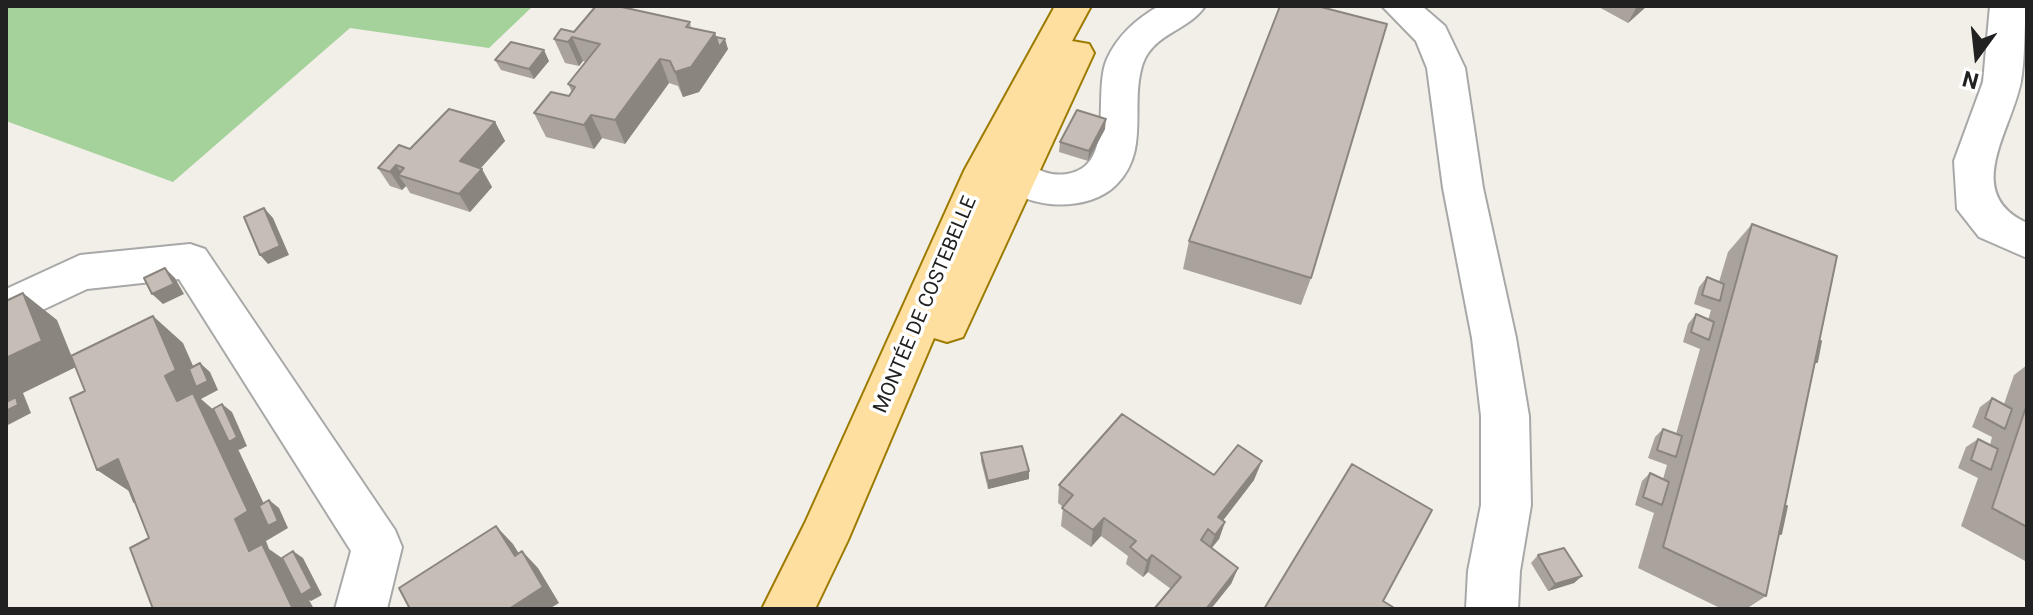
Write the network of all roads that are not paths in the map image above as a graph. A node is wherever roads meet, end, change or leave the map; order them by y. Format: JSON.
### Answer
{"nodes":[{"id":1,"x":1073,"y":6,"type":"edge"},
{"id":2,"x":1098,"y":6,"type":"edge"},
{"id":3,"x":1187,"y":6,"type":"edge"},
{"id":4,"x":1400,"y":6,"type":"edge"},
{"id":5,"x":2008,"y":6,"type":"edge"},
{"id":6,"x":1041,"y":66,"type":"junction"},
{"id":7,"x":1018,"y":177,"type":"junction"},
{"id":8,"x":2027,"y":241,"type":"edge"},
{"id":9,"x":6,"y":309,"type":"edge"},
{"id":10,"x":1484,"y":596,"type":"edge"},
{"id":11,"x":361,"y":609,"type":"edge"},
{"id":12,"x":788,"y":609,"type":"edge"},
{"id":13,"x":816,"y":609,"type":"edge"}],
"edges":[{"from":1,"to":6,"type":"main road","name":"MONTÉE DE COSTEBELLE"},
{"from":2,"to":7,"type":"main road","name":"MONTÉE DE COSTEBELLE"},
{"from":3,"to":7,"type":"street"},
{"from":4,"to":10,"type":"street"},
{"from":5,"to":8,"type":"street"},
{"from":6,"to":7,"type":"street"},
{"from":6,"to":12,"type":"main road","name":"MONTÉE DE COSTEBELLE"},
{"from":7,"to":13,"type":"main road","name":"MONTÉE DE COSTEBELLE"},
{"from":9,"to":11,"type":"street"}]}
